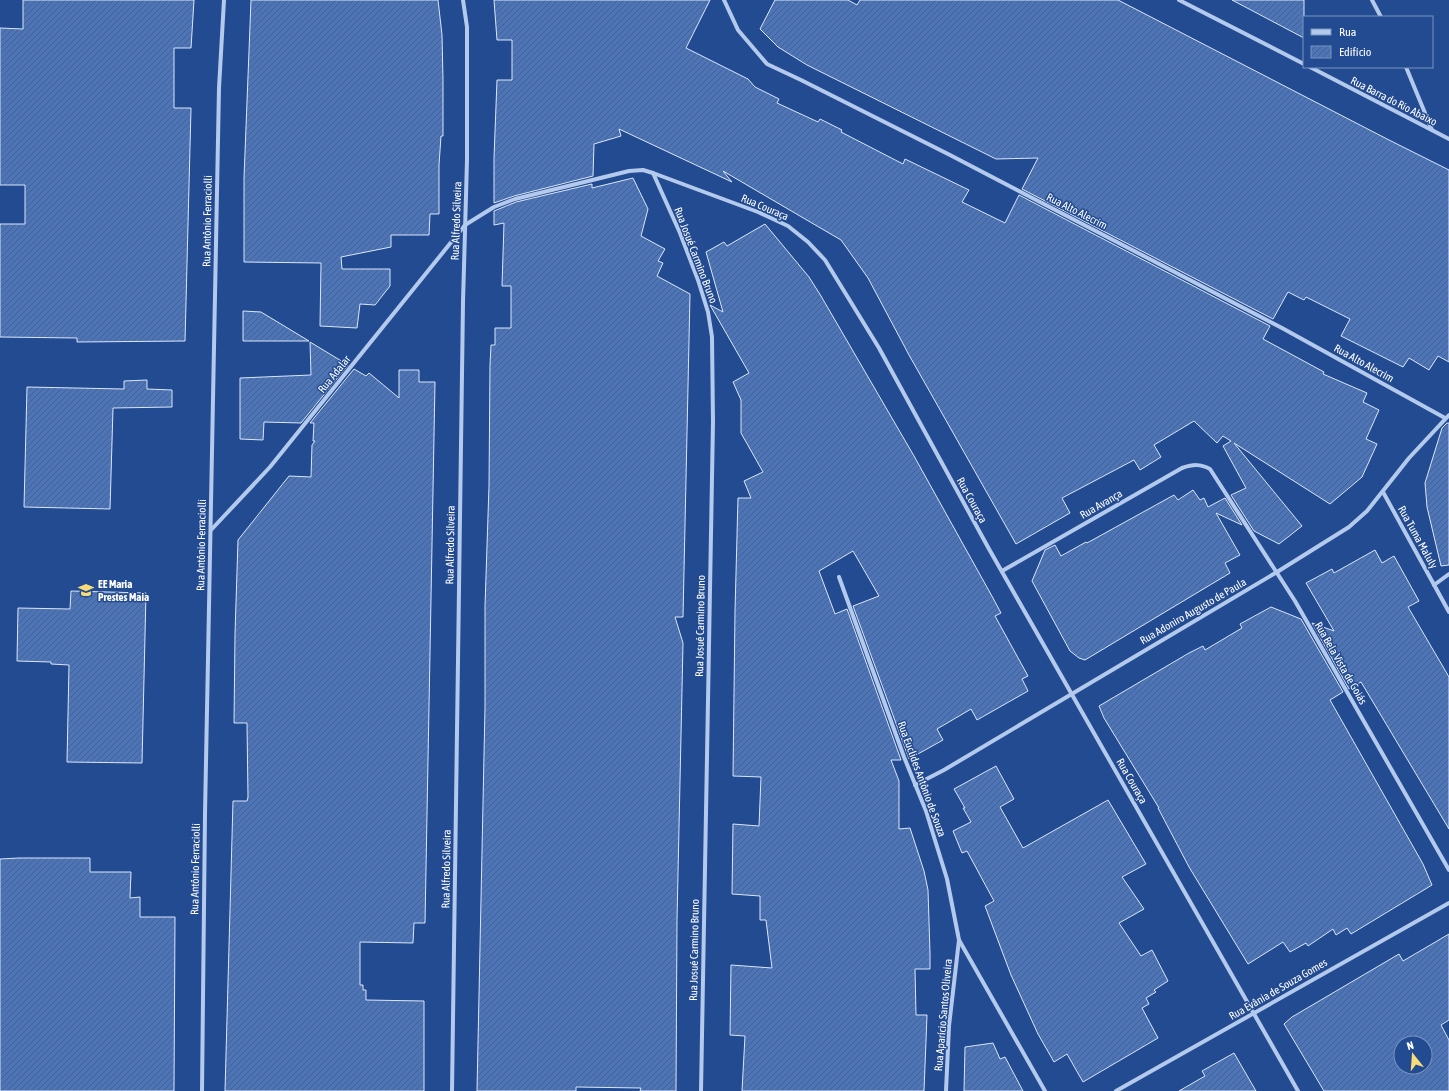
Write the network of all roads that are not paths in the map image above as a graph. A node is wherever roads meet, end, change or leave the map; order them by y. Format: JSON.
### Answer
{"nodes":[{"id":1,"x":224,"y":0,"type":"edge"},
{"id":2,"x":463,"y":0,"type":"edge"},
{"id":3,"x":724,"y":0,"type":"edge"},
{"id":4,"x":1179,"y":0,"type":"edge"},
{"id":5,"x":1372,"y":0,"type":"edge"},
{"id":6,"x":1380,"y":16,"type":"edge"},
{"id":7,"x":1303,"y":63,"type":"edge"},
{"id":8,"x":1312,"y":68,"type":"edge"},
{"id":9,"x":1406,"y":68,"type":"edge"},
{"id":10,"x":1432,"y":130,"type":"junction"},
{"id":11,"x":1449,"y":139,"type":"edge"},
{"id":12,"x":653,"y":173,"type":"junction"},
{"id":13,"x":465,"y":225,"type":"junction"},
{"id":14,"x":1449,"y":415,"type":"edge"},
{"id":15,"x":1445,"y":418,"type":"junction"},
{"id":16,"x":1210,"y":469,"type":"joint"},
{"id":17,"x":1383,"y":492,"type":"junction"},
{"id":18,"x":211,"y":530,"type":"junction"},
{"id":19,"x":1002,"y":571,"type":"junction"},
{"id":20,"x":1277,"y":572,"type":"junction"},
{"id":21,"x":1449,"y":574,"type":"edge"},
{"id":22,"x":839,"y":577,"type":"dead end"},
{"id":23,"x":1434,"y":585,"type":"junction"},
{"id":24,"x":1449,"y":612,"type":"edge"},
{"id":25,"x":1072,"y":693,"type":"junction"},
{"id":26,"x":916,"y":785,"type":"junction"},
{"id":27,"x":1449,"y":870,"type":"edge"},
{"id":28,"x":1449,"y":903,"type":"edge"},
{"id":29,"x":959,"y":940,"type":"junction"},
{"id":30,"x":1254,"y":1013,"type":"junction"},
{"id":31,"x":202,"y":1091,"type":"edge"},
{"id":32,"x":452,"y":1091,"type":"edge"},
{"id":33,"x":701,"y":1091,"type":"edge"},
{"id":34,"x":946,"y":1091,"type":"edge"},
{"id":35,"x":1045,"y":1091,"type":"edge"},
{"id":36,"x":1116,"y":1091,"type":"edge"},
{"id":37,"x":1298,"y":1091,"type":"edge"}],
"edges":[{"from":1,"to":18,"type":"street","name":"Rua Antônio Ferraciolli"},
{"from":2,"to":13,"type":"street","name":"Rua Alfredo Silveira"},
{"from":3,"to":15,"type":"street","name":"Rua Alto Alecrim"},
{"from":4,"to":7,"type":"street"},
{"from":5,"to":6,"type":"street"},
{"from":8,"to":10,"type":"street","name":"Rua Barra do Rio Abaixo"},
{"from":9,"to":10,"type":"street"},
{"from":10,"to":11,"type":"street","name":"Rua Barra do Rio Abaixo"},
{"from":12,"to":13,"type":"street","name":"Rua Couraça"},
{"from":12,"to":19,"type":"street","name":"Rua Couraça"},
{"from":12,"to":33,"type":"street","name":"Rua Josué Carmino Bruno"},
{"from":13,"to":18,"type":"street","name":"Rua Adalar"},
{"from":13,"to":32,"type":"street","name":"Rua Alfredo Silveira"},
{"from":14,"to":15,"type":"street","name":"Rua Adoniro Augusto de Paula"},
{"from":15,"to":17,"type":"street","name":"Rua Adoniro Augusto de Paula"},
{"from":16,"to":19,"type":"street","name":"Rua Avança"},
{"from":16,"to":20,"type":"street","name":"Rua Bela Vista de Goiás"},
{"from":17,"to":20,"type":"street","name":"Rua Adoniro Augusto de Paula"},
{"from":17,"to":23,"type":"street","name":"Rua Tuma Maluly"},
{"from":18,"to":31,"type":"street","name":"Rua Antônio Ferraciolli"},
{"from":19,"to":25,"type":"street","name":"Rua Couraça"},
{"from":20,"to":25,"type":"street","name":"Rua Adoniro Augusto de Paula"},
{"from":20,"to":27,"type":"street","name":"Rua Bela Vista de Goiás"},
{"from":21,"to":23,"type":"street"},
{"from":22,"to":26,"type":"street","name":"Rua Euclides Antônio de Souza"},
{"from":23,"to":24,"type":"street","name":"Rua Tuma Maluly"},
{"from":25,"to":26,"type":"street","name":"Rua Adoniro Augusto de Paula"},
{"from":25,"to":30,"type":"street","name":"Rua Couraça"},
{"from":26,"to":29,"type":"street","name":"Rua Euclides Antônio de Souza"},
{"from":28,"to":30,"type":"street","name":"Rua Evânia de Souza Gomes"},
{"from":29,"to":34,"type":"street","name":"Rua Aparício Santos Oliveira"},
{"from":29,"to":35,"type":"street","name":"Rua Euclides Antônio de Souza"},
{"from":30,"to":36,"type":"street","name":"Rua Evânia de Souza Gomes"},
{"from":30,"to":37,"type":"street","name":"Rua Couraça"}]}
